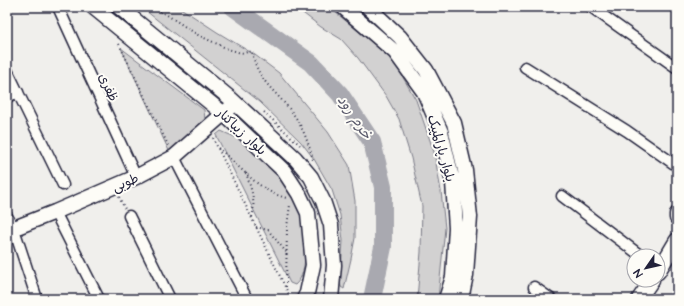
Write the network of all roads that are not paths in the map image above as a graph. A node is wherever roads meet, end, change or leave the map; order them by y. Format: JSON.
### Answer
{"nodes":[{"id":1,"x":58,"y":7,"type":"edge"},
{"id":2,"x":93,"y":7,"type":"edge"},
{"id":3,"x":119,"y":7,"type":"edge"},
{"id":4,"x":343,"y":7,"type":"edge"},
{"id":5,"x":368,"y":7,"type":"edge"},
{"id":6,"x":591,"y":7,"type":"edge"},
{"id":7,"x":525,"y":67,"type":"dead end"},
{"id":8,"x":677,"y":68,"type":"edge"},
{"id":9,"x":7,"y":70,"type":"edge"},
{"id":10,"x":18,"y":92,"type":"junction"},
{"id":11,"x":7,"y":98,"type":"edge"},
{"id":12,"x":235,"y":103,"type":"junction"},
{"id":13,"x":224,"y":114,"type":"junction"},
{"id":14,"x":174,"y":157,"type":"junction"},
{"id":15,"x":677,"y":166,"type":"edge"},
{"id":16,"x":136,"y":177,"type":"junction"},
{"id":17,"x":63,"y":185,"type":"dead end"},
{"id":18,"x":562,"y":196,"type":"dead end"},
{"id":19,"x":55,"y":212,"type":"junction"},
{"id":20,"x":677,"y":214,"type":"edge"},
{"id":21,"x":7,"y":216,"type":"edge"},
{"id":22,"x":129,"y":216,"type":"road end"},
{"id":23,"x":677,"y":218,"type":"edge"},
{"id":24,"x":10,"y":230,"type":"edge"},
{"id":25,"x":677,"y":240,"type":"edge"},
{"id":26,"x":630,"y":248,"type":"edge"},
{"id":27,"x":666,"y":258,"type":"edge"},
{"id":28,"x":534,"y":287,"type":"dead end"},
{"id":29,"x":647,"y":288,"type":"edge"},
{"id":30,"x":38,"y":299,"type":"edge"},
{"id":31,"x":99,"y":299,"type":"edge"},
{"id":32,"x":170,"y":299,"type":"edge"},
{"id":33,"x":247,"y":299,"type":"edge"},
{"id":34,"x":304,"y":299,"type":"edge"},
{"id":35,"x":331,"y":299,"type":"edge"},
{"id":36,"x":446,"y":299,"type":"edge"},
{"id":37,"x":461,"y":299,"type":"edge"},
{"id":38,"x":551,"y":299,"type":"edge"},
{"id":39,"x":639,"y":299,"type":"edge"}],
"edges":[{"from":1,"to":16,"type":"street","name":"ظفری"},
{"from":2,"to":13,"type":"street","name":"بلوار زیباکنار"},
{"from":3,"to":12,"type":"street","name":"بلوار زیباکنار"},
{"from":4,"to":36,"type":"street","name":"بلوار پارالمپیک"},
{"from":5,"to":37,"type":"street","name":"بلوار پارالمپیک"},
{"from":6,"to":8,"type":"street"},
{"from":7,"to":15,"type":"street"},
{"from":9,"to":10,"type":"street"},
{"from":10,"to":11,"type":"street"},
{"from":10,"to":17,"type":"street"},
{"from":12,"to":13,"type":"street","name":"طوبی"},
{"from":12,"to":35,"type":"street","name":"بلوار زیباکنار"},
{"from":13,"to":14,"type":"street","name":"طوبی"},
{"from":13,"to":34,"type":"street","name":"بلوار زیباکنار"},
{"from":14,"to":16,"type":"street","name":"طوبی"},
{"from":14,"to":33,"type":"street"},
{"from":16,"to":19,"type":"street","name":"طوبی"},
{"from":18,"to":26,"type":"street"},
{"from":19,"to":24,"type":"street","name":"طوبی"},
{"from":19,"to":31,"type":"street"},
{"from":20,"to":23,"type":"street"},
{"from":21,"to":24,"type":"street"},
{"from":22,"to":32,"type":"street"},
{"from":24,"to":30,"type":"street"},
{"from":25,"to":27,"type":"street"},
{"from":28,"to":38,"type":"street"},
{"from":29,"to":39,"type":"street"}]}
